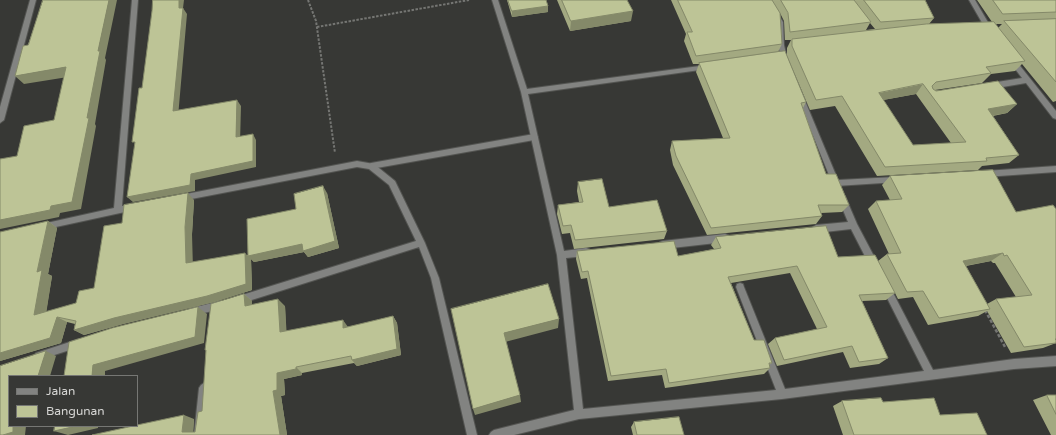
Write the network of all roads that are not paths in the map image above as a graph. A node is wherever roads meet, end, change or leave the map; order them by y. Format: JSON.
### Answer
{"nodes":[{"id":1,"x":33,"y":0,"type":"edge"},
{"id":2,"x":134,"y":0,"type":"edge"},
{"id":3,"x":494,"y":0,"type":"edge"},
{"id":4,"x":767,"y":0,"type":"edge"},
{"id":5,"x":972,"y":0,"type":"edge"},
{"id":6,"x":980,"y":28,"type":"edge"},
{"id":7,"x":991,"y":28,"type":"junction"},
{"id":8,"x":997,"y":40,"type":"edge"},
{"id":9,"x":1006,"y":51,"type":"edge"},
{"id":10,"x":716,"y":65,"type":"edge"},
{"id":11,"x":788,"y":68,"type":"edge"},
{"id":12,"x":1028,"y":80,"type":"junction"},
{"id":13,"x":796,"y":87,"type":"edge"},
{"id":14,"x":982,"y":88,"type":"edge"},
{"id":15,"x":524,"y":92,"type":"junction"},
{"id":16,"x":1056,"y":116,"type":"edge"},
{"id":17,"x":0,"y":120,"type":"edge"},
{"id":18,"x":534,"y":137,"type":"junction"},
{"id":19,"x":371,"y":166,"type":"junction"},
{"id":20,"x":1056,"y":169,"type":"edge"},
{"id":21,"x":977,"y":174,"type":"edge"},
{"id":22,"x":906,"y":180,"type":"edge"},
{"id":23,"x":836,"y":183,"type":"junction"},
{"id":24,"x":173,"y":200,"type":"edge"},
{"id":25,"x":141,"y":206,"type":"edge"},
{"id":26,"x":118,"y":210,"type":"junction"},
{"id":27,"x":854,"y":225,"type":"junction"},
{"id":28,"x":31,"y":229,"type":"edge"},
{"id":29,"x":806,"y":230,"type":"edge"},
{"id":30,"x":735,"y":237,"type":"edge"},
{"id":31,"x":421,"y":243,"type":"junction"},
{"id":32,"x":656,"y":245,"type":"edge"},
{"id":33,"x":593,"y":252,"type":"edge"},
{"id":34,"x":561,"y":255,"type":"junction"},
{"id":35,"x":740,"y":287,"type":"edge"},
{"id":36,"x":186,"y":314,"type":"edge"},
{"id":37,"x":88,"y":340,"type":"edge"},
{"id":38,"x":30,"y":359,"type":"edge"},
{"id":39,"x":1056,"y":361,"type":"edge"},
{"id":40,"x":930,"y":374,"type":"junction"},
{"id":41,"x":205,"y":382,"type":"edge"},
{"id":42,"x":782,"y":394,"type":"junction"},
{"id":43,"x":579,"y":414,"type":"junction"},
{"id":44,"x":199,"y":435,"type":"edge"},
{"id":45,"x":472,"y":435,"type":"edge"},
{"id":46,"x":494,"y":435,"type":"edge"}],
"edges":[{"from":1,"to":17,"type":"street"},
{"from":2,"to":26,"type":"street"},
{"from":3,"to":15,"type":"street"},
{"from":4,"to":11,"type":"street"},
{"from":5,"to":7,"type":"street"},
{"from":6,"to":7,"type":"street"},
{"from":7,"to":8,"type":"street"},
{"from":9,"to":12,"type":"street"},
{"from":10,"to":15,"type":"street"},
{"from":12,"to":14,"type":"street"},
{"from":12,"to":16,"type":"street"},
{"from":13,"to":23,"type":"street"},
{"from":15,"to":18,"type":"street"},
{"from":18,"to":19,"type":"street"},
{"from":18,"to":34,"type":"street"},
{"from":19,"to":24,"type":"street"},
{"from":19,"to":31,"type":"street"},
{"from":20,"to":21,"type":"street"},
{"from":22,"to":23,"type":"street"},
{"from":23,"to":27,"type":"street"},
{"from":25,"to":26,"type":"street"},
{"from":26,"to":28,"type":"street"},
{"from":27,"to":29,"type":"street"},
{"from":27,"to":40,"type":"street"},
{"from":30,"to":32,"type":"street"},
{"from":31,"to":36,"type":"street"},
{"from":31,"to":45,"type":"street"},
{"from":33,"to":34,"type":"street"},
{"from":34,"to":43,"type":"street"},
{"from":35,"to":42,"type":"street"},
{"from":37,"to":38,"type":"street"},
{"from":39,"to":40,"type":"street"},
{"from":40,"to":42,"type":"street"},
{"from":41,"to":44,"type":"street"},
{"from":42,"to":43,"type":"street"},
{"from":43,"to":46,"type":"street"}]}
